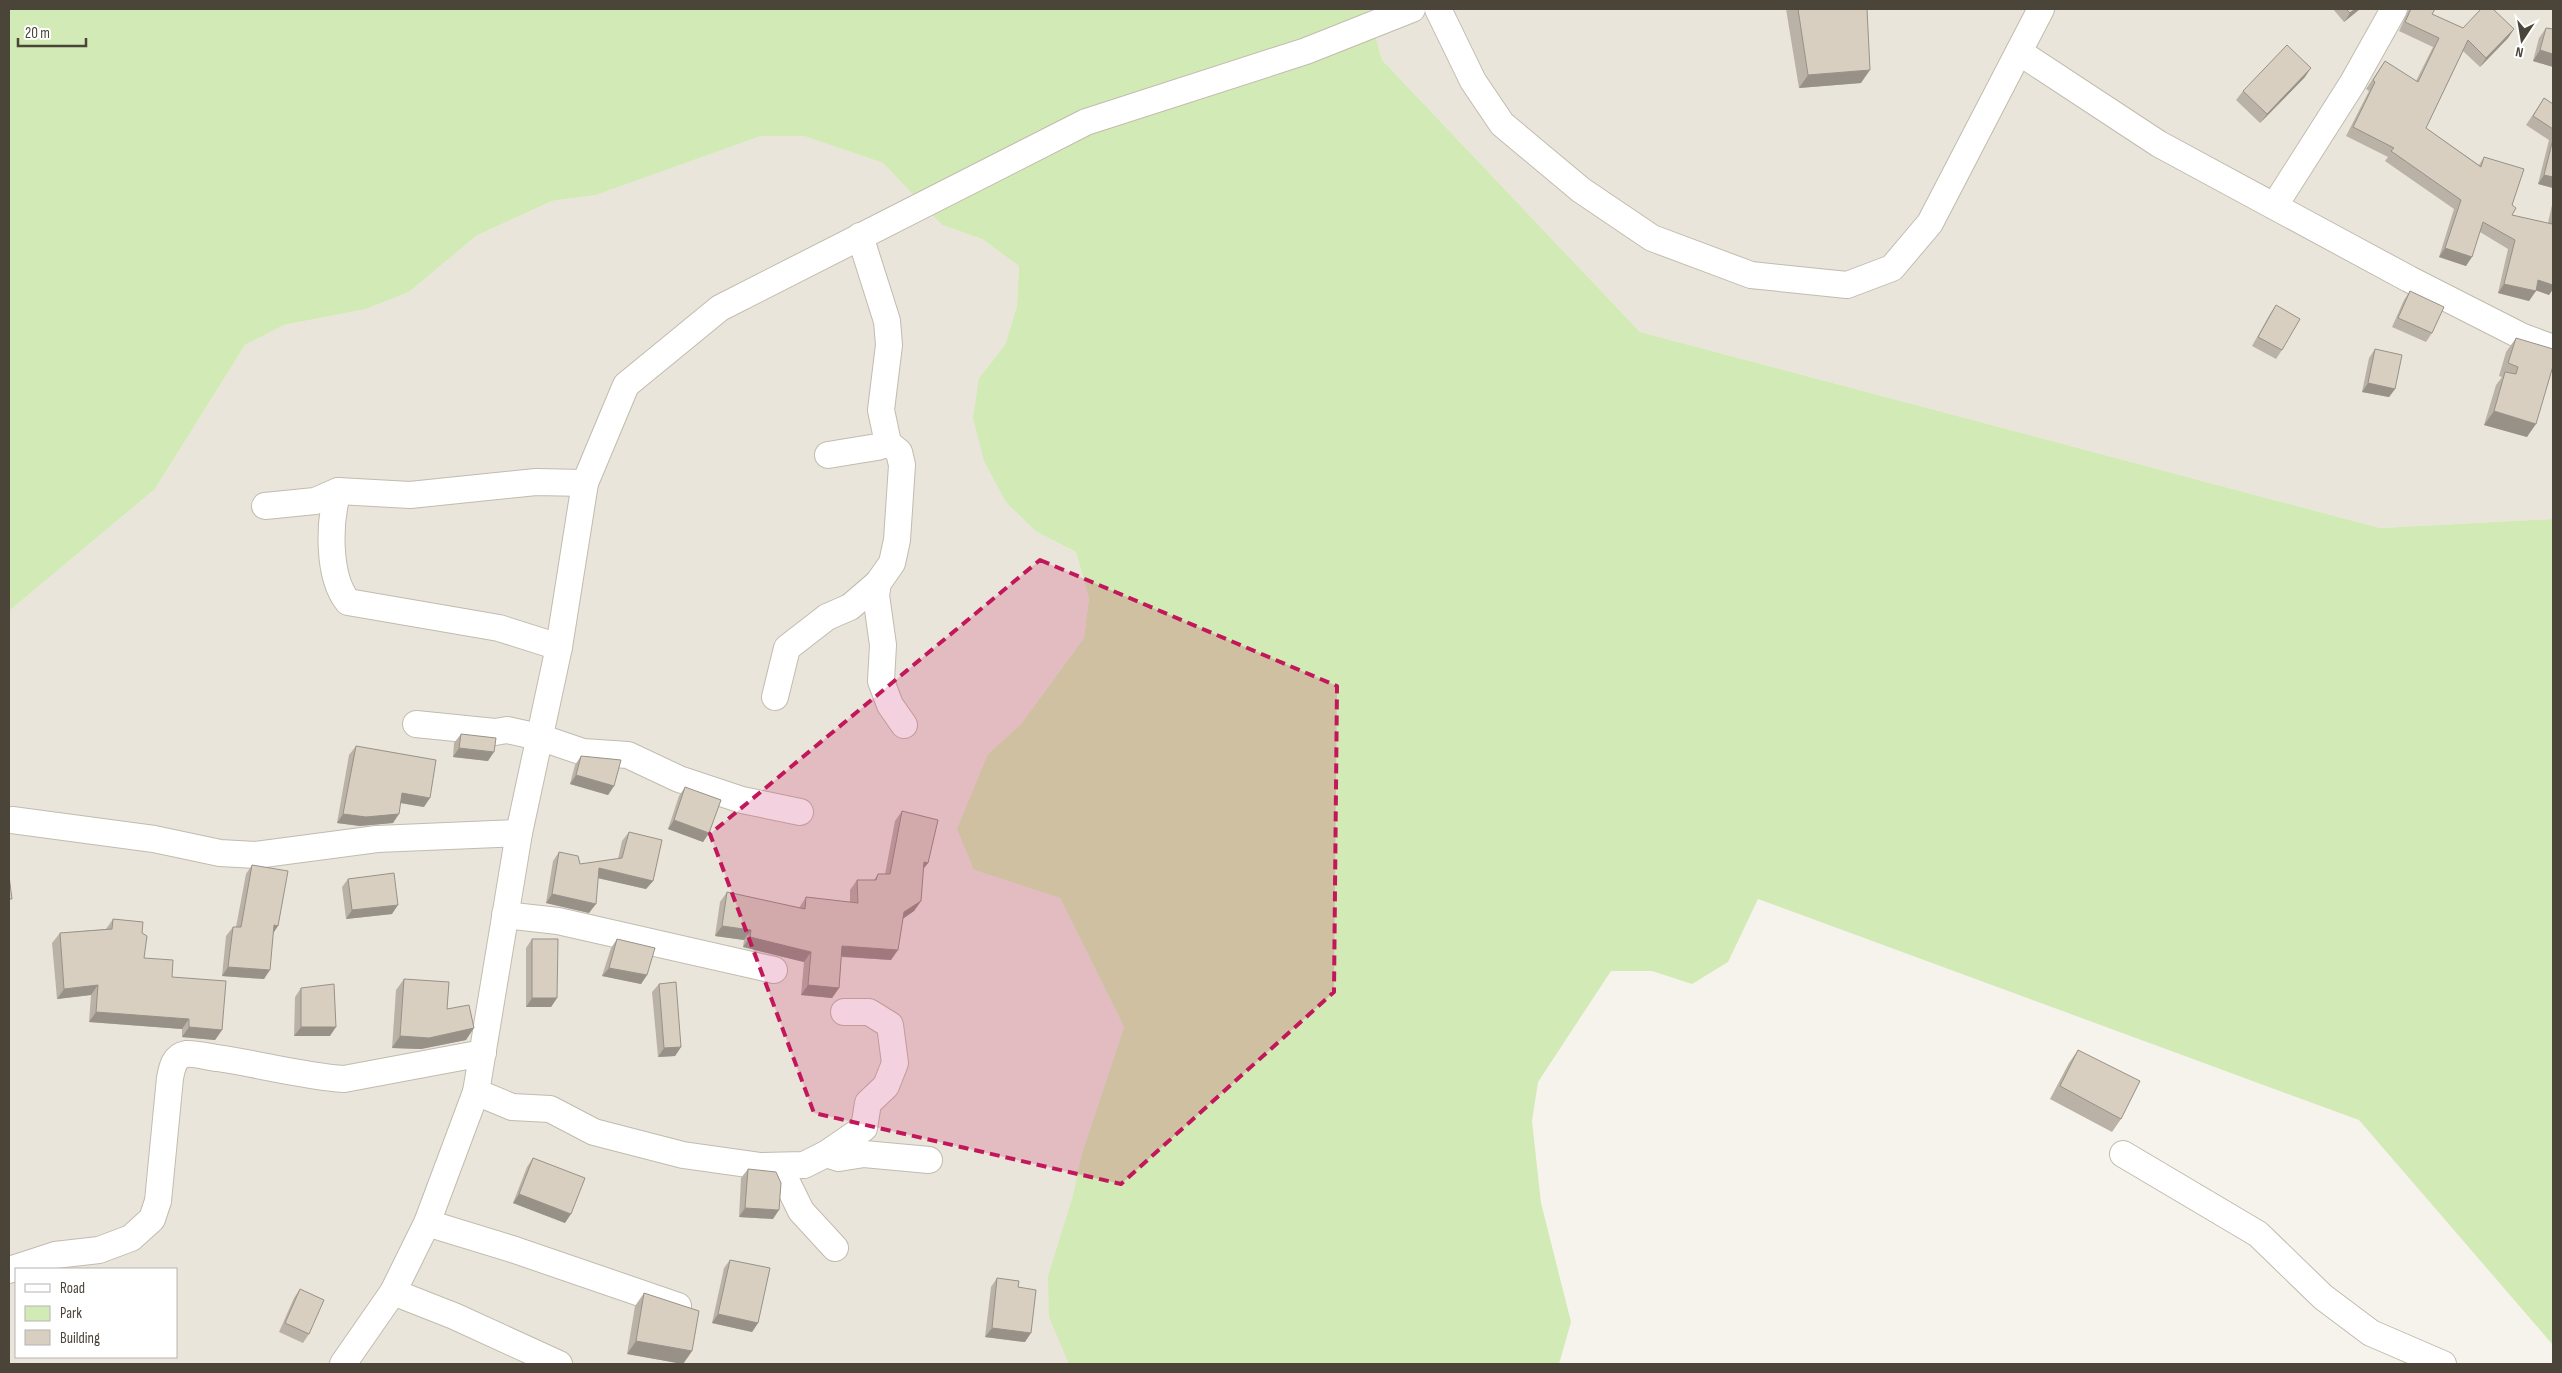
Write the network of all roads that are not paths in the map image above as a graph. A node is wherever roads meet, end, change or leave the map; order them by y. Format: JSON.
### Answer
{"nodes":[{"id":1,"x":1412,"y":9,"type":"edge"},
{"id":2,"x":1438,"y":9,"type":"edge"},
{"id":3,"x":2041,"y":9,"type":"edge"},
{"id":4,"x":2394,"y":9,"type":"edge"},
{"id":5,"x":2019,"y":52,"type":"junction"},
{"id":6,"x":2276,"y":205,"type":"junction"},
{"id":7,"x":860,"y":236,"type":"junction"},
{"id":8,"x":2553,"y":348,"type":"edge"},
{"id":9,"x":888,"y":442,"type":"junction"},
{"id":10,"x":828,"y":455,"type":"dead end"},
{"id":11,"x":585,"y":483,"type":"junction"},
{"id":12,"x":338,"y":491,"type":"junction"},
{"id":13,"x":266,"y":506,"type":"dead end"},
{"id":14,"x":878,"y":583,"type":"junction"},
{"id":15,"x":559,"y":647,"type":"junction"},
{"id":16,"x":775,"y":697,"type":"dead end"},
{"id":17,"x":416,"y":724,"type":"dead end"},
{"id":18,"x":904,"y":725,"type":"dead end"},
{"id":19,"x":539,"y":737,"type":"junction"},
{"id":20,"x":800,"y":812,"type":"dead end"},
{"id":21,"x":12,"y":820,"type":"dead end"},
{"id":22,"x":519,"y":833,"type":"junction"},
{"id":23,"x":505,"y":915,"type":"junction"},
{"id":24,"x":774,"y":970,"type":"dead end"},
{"id":25,"x":844,"y":1012,"type":"dead end"},
{"id":26,"x":483,"y":1053,"type":"junction"},
{"id":27,"x":476,"y":1092,"type":"junction"},
{"id":28,"x":826,"y":1154,"type":"junction"},
{"id":29,"x":2123,"y":1154,"type":"dead end"},
{"id":30,"x":929,"y":1160,"type":"dead end"},
{"id":31,"x":780,"y":1166,"type":"junction"},
{"id":32,"x":427,"y":1223,"type":"junction"},
{"id":33,"x":834,"y":1248,"type":"dead end"},
{"id":34,"x":15,"y":1268,"type":"edge"},
{"id":35,"x":393,"y":1292,"type":"junction"},
{"id":36,"x":692,"y":1310,"type":"edge"},
{"id":37,"x":343,"y":1364,"type":"edge"},
{"id":38,"x":559,"y":1364,"type":"edge"},
{"id":39,"x":2443,"y":1364,"type":"edge"}],
"edges":[{"from":1,"to":7,"type":"street"},
{"from":2,"to":5,"type":"street"},
{"from":3,"to":5,"type":"street"},
{"from":4,"to":6,"type":"street"},
{"from":5,"to":6,"type":"street"},
{"from":6,"to":8,"type":"street"},
{"from":7,"to":9,"type":"street"},
{"from":7,"to":11,"type":"street"},
{"from":9,"to":10,"type":"street"},
{"from":9,"to":14,"type":"street"},
{"from":11,"to":12,"type":"street"},
{"from":11,"to":15,"type":"street"},
{"from":12,"to":13,"type":"street"},
{"from":12,"to":15,"type":"street"},
{"from":14,"to":16,"type":"street"},
{"from":14,"to":18,"type":"street"},
{"from":15,"to":19,"type":"street"},
{"from":17,"to":19,"type":"street"},
{"from":19,"to":20,"type":"street"},
{"from":19,"to":22,"type":"street"},
{"from":21,"to":22,"type":"street"},
{"from":22,"to":23,"type":"street"},
{"from":23,"to":24,"type":"street"},
{"from":23,"to":26,"type":"street"},
{"from":25,"to":28,"type":"street"},
{"from":26,"to":27,"type":"street"},
{"from":26,"to":34,"type":"street"},
{"from":27,"to":31,"type":"street"},
{"from":27,"to":32,"type":"street"},
{"from":28,"to":30,"type":"street"},
{"from":28,"to":31,"type":"street"},
{"from":29,"to":39,"type":"street"},
{"from":31,"to":33,"type":"street"},
{"from":32,"to":35,"type":"street"},
{"from":32,"to":36,"type":"street"},
{"from":35,"to":37,"type":"street"},
{"from":35,"to":38,"type":"street"}]}
